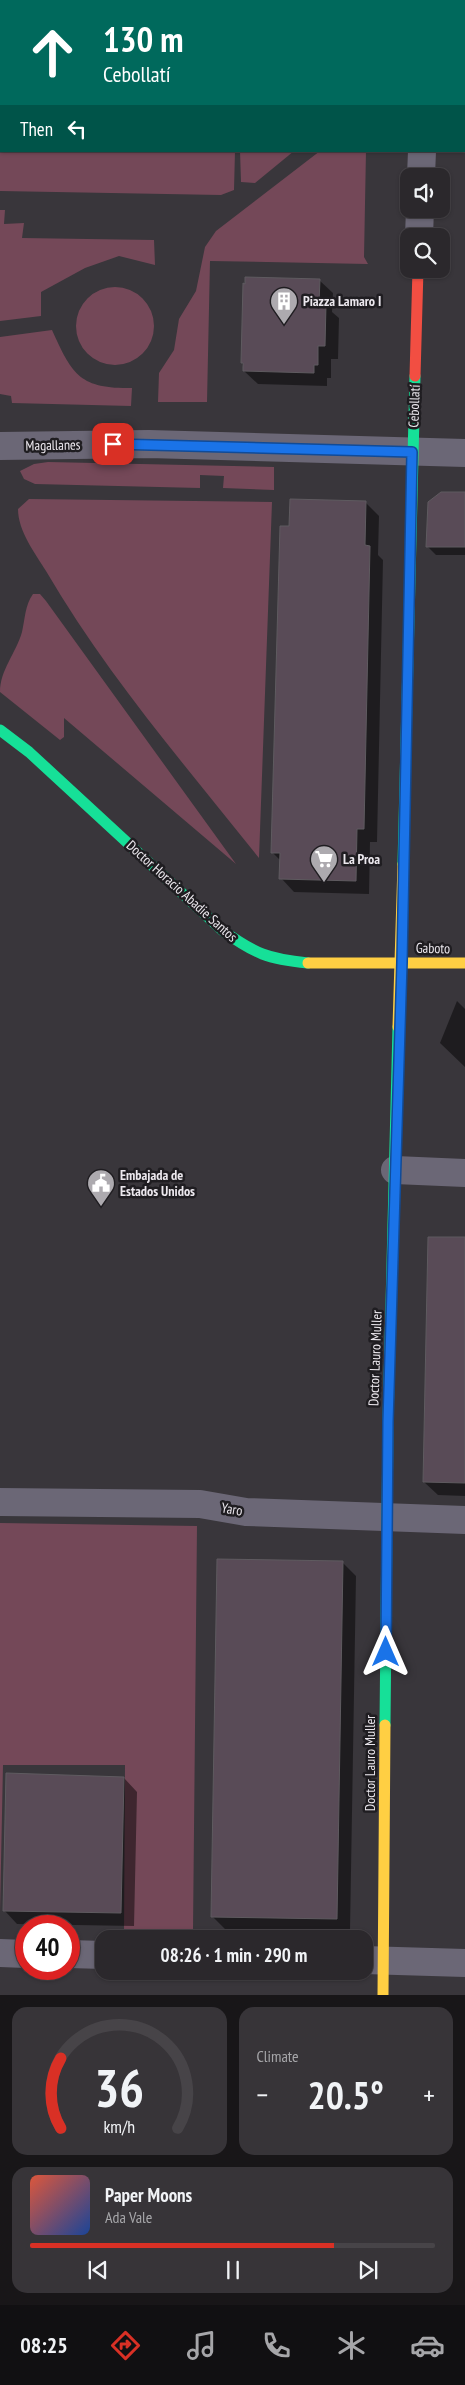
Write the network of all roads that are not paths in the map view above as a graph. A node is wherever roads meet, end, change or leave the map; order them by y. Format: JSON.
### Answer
{"nodes":[{"id":1,"x":422,"y":152,"type":"edge"},
{"id":2,"x":421,"y":168,"type":"edge"},
{"id":3,"x":418,"y":278,"type":"edge"},
{"id":4,"x":0,"y":446,"type":"edge"},
{"id":5,"x":412,"y":452,"type":"junction"},
{"id":6,"x":465,"y":453,"type":"edge"},
{"id":7,"x":0,"y":730,"type":"edge"},
{"id":8,"x":402,"y":962,"type":"junction"},
{"id":9,"x":465,"y":963,"type":"edge"},
{"id":10,"x":395,"y":1170,"type":"junction"},
{"id":11,"x":465,"y":1173,"type":"edge"},
{"id":12,"x":0,"y":1502,"type":"edge"},
{"id":13,"x":386,"y":1518,"type":"junction"},
{"id":14,"x":465,"y":1520,"type":"edge"},
{"id":15,"x":0,"y":1953,"type":"edge"},
{"id":16,"x":15,"y":1954,"type":"edge"},
{"id":17,"x":80,"y":1954,"type":"edge"},
{"id":18,"x":95,"y":1955,"type":"edge"},
{"id":19,"x":374,"y":1960,"type":"edge"},
{"id":20,"x":465,"y":1963,"type":"edge"},
{"id":21,"x":383,"y":1995,"type":"edge"}],
"edges":[{"from":1,"to":2,"type":"street"},
{"from":3,"to":5,"type":"street","name":"Cebollatí"},
{"from":4,"to":5,"type":"street","name":"Magallanes"},
{"from":5,"to":6,"type":"street","name":"Magallanes"},
{"from":5,"to":8,"type":"street","name":"Cebollatí"},
{"from":7,"to":8,"type":"street","name":"Doctor Horacio Abadie Santos"},
{"from":8,"to":9,"type":"street","name":"Gaboto"},
{"from":8,"to":10,"type":"street","name":"Doctor Lauro Muller"},
{"from":10,"to":11,"type":"street"},
{"from":10,"to":13,"type":"street","name":"Doctor Lauro Muller"},
{"from":12,"to":13,"type":"street","name":"Yaro"},
{"from":13,"to":14,"type":"street","name":"Yaro"},
{"from":13,"to":19,"type":"street","name":"Doctor Lauro Muller"},
{"from":15,"to":16,"type":"street"},
{"from":17,"to":18,"type":"street"},
{"from":19,"to":20,"type":"street"},
{"from":19,"to":21,"type":"street","name":"Doctor Lauro Muller"}]}
